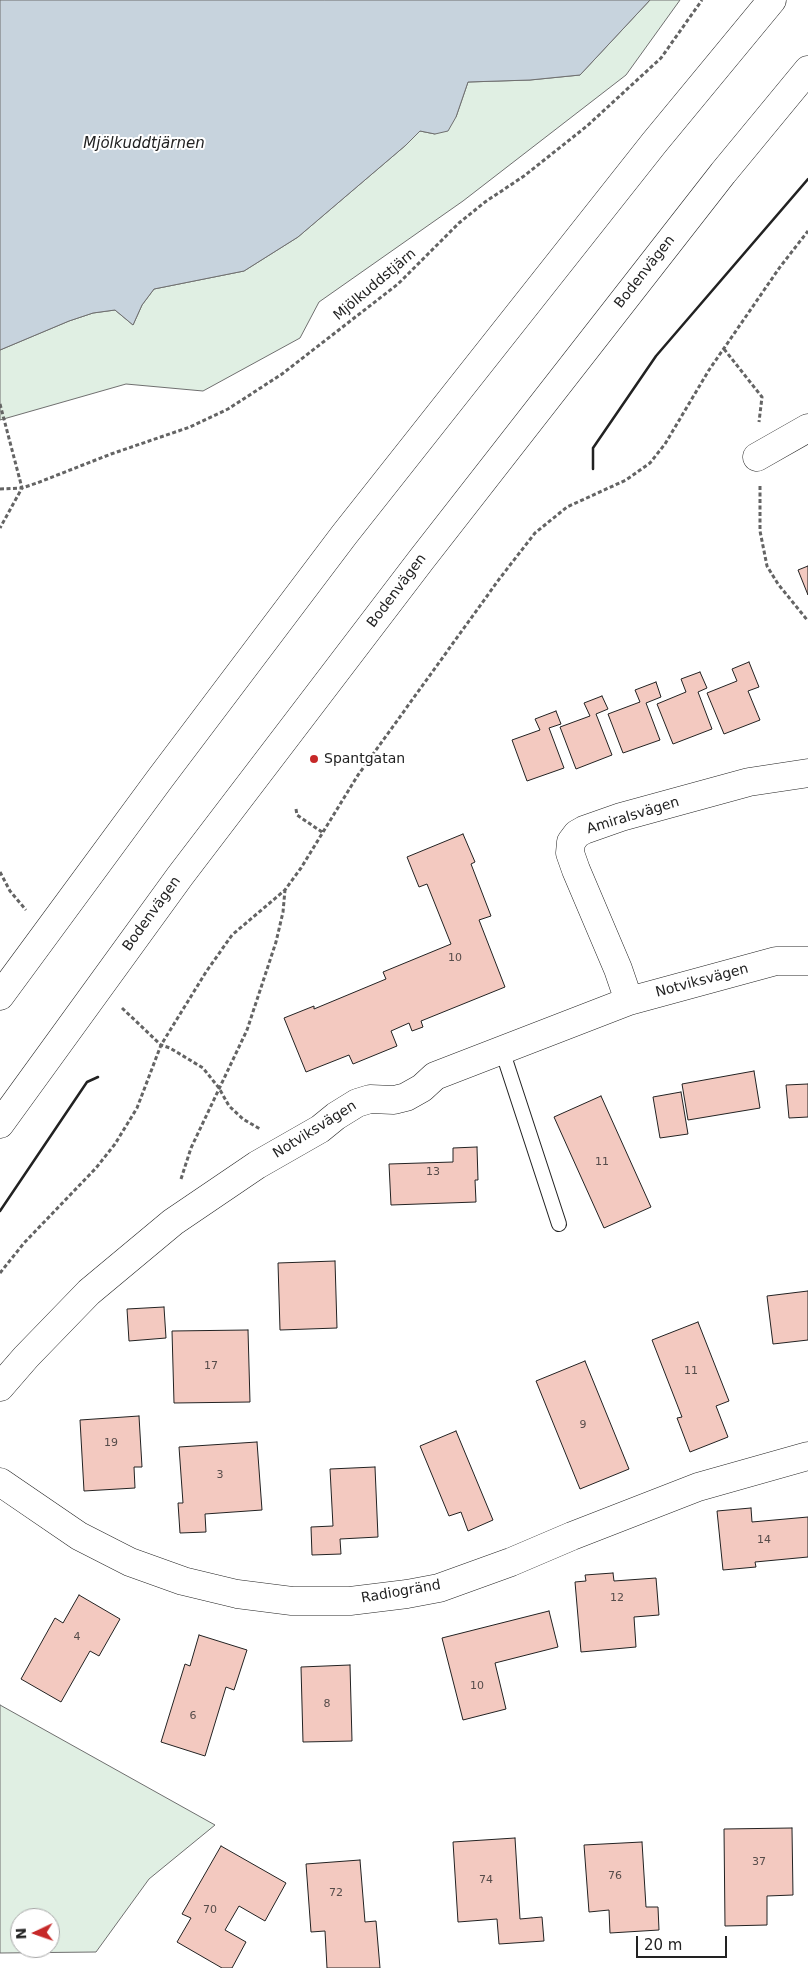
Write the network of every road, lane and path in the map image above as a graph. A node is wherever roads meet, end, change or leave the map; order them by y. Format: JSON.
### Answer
{"nodes":[{"id":1,"x":702,"y":0,"type":"edge"},
{"id":2,"x":772,"y":0,"type":"edge"},
{"id":3,"x":808,"y":70,"type":"edge"},
{"id":4,"x":808,"y":231,"type":"edge"},
{"id":5,"x":0,"y":404,"type":"edge"},
{"id":6,"x":808,"y":428,"type":"edge"},
{"id":7,"x":756,"y":457,"type":"dead end"},
{"id":8,"x":22,"y":488,"type":"junction"},
{"id":9,"x":0,"y":489,"type":"edge"},
{"id":10,"x":0,"y":528,"type":"edge"},
{"id":11,"x":808,"y":773,"type":"edge"},
{"id":12,"x":296,"y":809,"type":"dead end"},
{"id":13,"x":322,"y":832,"type":"junction"},
{"id":14,"x":0,"y":872,"type":"edge"},
{"id":15,"x":285,"y":890,"type":"junction"},
{"id":16,"x":26,"y":910,"type":"dead end"},
{"id":17,"x":808,"y":961,"type":"edge"},
{"id":18,"x":0,"y":996,"type":"edge"},
{"id":19,"x":629,"y":1001,"type":"junction"},
{"id":20,"x":122,"y":1008,"type":"dead end"},
{"id":21,"x":161,"y":1045,"type":"junction"},
{"id":22,"x":502,"y":1050,"type":"junction"},
{"id":23,"x":219,"y":1088,"type":"junction"},
{"id":24,"x":0,"y":1124,"type":"edge"},
{"id":25,"x":263,"y":1130,"type":"dead end"},
{"id":26,"x":181,"y":1182,"type":"dead end"},
{"id":27,"x":559,"y":1224,"type":"dead end"},
{"id":28,"x":0,"y":1274,"type":"edge"},
{"id":29,"x":0,"y":1386,"type":"edge"},
{"id":30,"x":808,"y":1456,"type":"edge"},
{"id":31,"x":0,"y":1482,"type":"edge"}],
"edges":[{"from":1,"to":8,"type":"path","name":"Mjölkuddstjärn"},
{"from":2,"to":18,"type":"main road"},
{"from":3,"to":24,"type":"main road","name":"Bodenvägen"},
{"from":4,"to":13,"type":"path"},
{"from":5,"to":8,"type":"path"},
{"from":6,"to":7,"type":"main road"},
{"from":8,"to":9,"type":"path","name":"Mjölkuddstjärn"},
{"from":8,"to":10,"type":"path"},
{"from":11,"to":19,"type":"main road","name":"Amiralsvägen"},
{"from":12,"to":13,"type":"path"},
{"from":13,"to":15,"type":"path"},
{"from":14,"to":16,"type":"path"},
{"from":15,"to":21,"type":"path"},
{"from":15,"to":23,"type":"path"},
{"from":17,"to":19,"type":"main road","name":"Notviksvägen"},
{"from":19,"to":22,"type":"main road","name":"Notviksvägen"},
{"from":20,"to":21,"type":"path"},
{"from":21,"to":23,"type":"path"},
{"from":21,"to":28,"type":"path"},
{"from":22,"to":27,"type":"lane"},
{"from":22,"to":29,"type":"main road","name":"Notviksvägen"},
{"from":23,"to":25,"type":"path"},
{"from":23,"to":26,"type":"path"},
{"from":30,"to":31,"type":"main road","name":"Radiogränd"}]}
